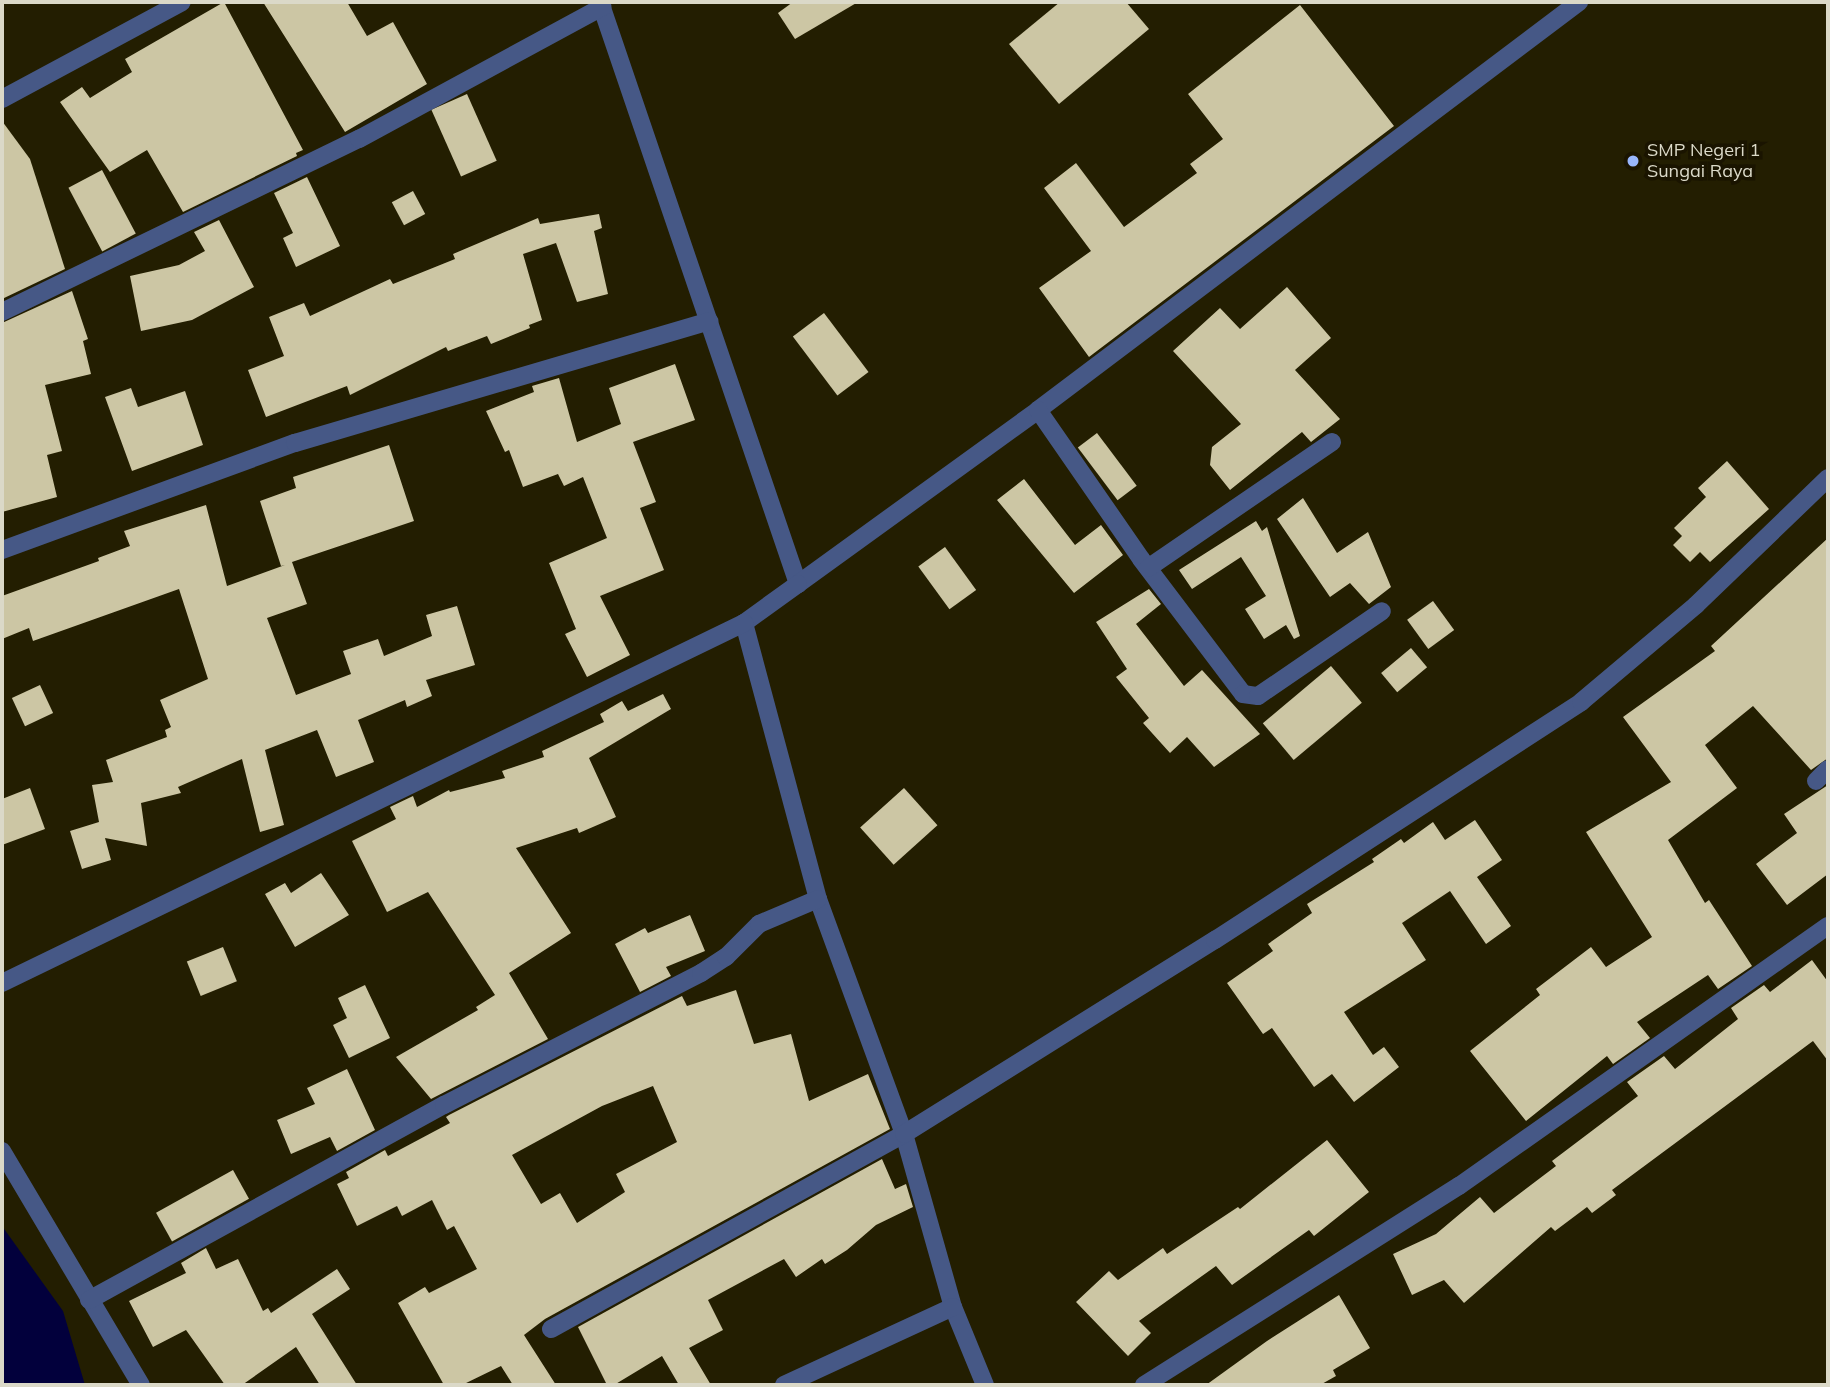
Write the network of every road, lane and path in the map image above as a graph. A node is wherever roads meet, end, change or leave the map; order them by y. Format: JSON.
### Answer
{"nodes":[{"id":1,"x":182,"y":2,"type":"edge"},
{"id":2,"x":1579,"y":2,"type":"edge"},
{"id":3,"x":601,"y":4,"type":"edge"},
{"id":4,"x":2,"y":100,"type":"edge"},
{"id":5,"x":2,"y":312,"type":"edge"},
{"id":6,"x":709,"y":321,"type":"junction"},
{"id":7,"x":1038,"y":410,"type":"junction"},
{"id":8,"x":1332,"y":442,"type":"dead end"},
{"id":9,"x":1828,"y":478,"type":"edge"},
{"id":10,"x":2,"y":550,"type":"edge"},
{"id":11,"x":1148,"y":568,"type":"junction"},
{"id":12,"x":797,"y":584,"type":"junction"},
{"id":13,"x":1382,"y":611,"type":"dead end"},
{"id":14,"x":744,"y":623,"type":"junction"},
{"id":15,"x":818,"y":899,"type":"junction"},
{"id":16,"x":1828,"y":926,"type":"edge"},
{"id":17,"x":2,"y":983,"type":"edge"},
{"id":18,"x":904,"y":1134,"type":"junction"},
{"id":19,"x":2,"y":1151,"type":"edge"},
{"id":20,"x":89,"y":1300,"type":"junction"},
{"id":21,"x":953,"y":1307,"type":"junction"},
{"id":22,"x":551,"y":1329,"type":"dead end"},
{"id":23,"x":141,"y":1385,"type":"edge"},
{"id":24,"x":785,"y":1385,"type":"edge"},
{"id":25,"x":985,"y":1385,"type":"edge"},
{"id":26,"x":1144,"y":1385,"type":"edge"}],
"edges":[{"from":1,"to":4,"type":"street"},
{"from":2,"to":7,"type":"street"},
{"from":3,"to":5,"type":"street"},
{"from":3,"to":6,"type":"street"},
{"from":6,"to":10,"type":"street"},
{"from":6,"to":12,"type":"street"},
{"from":7,"to":11,"type":"street"},
{"from":7,"to":12,"type":"street"},
{"from":8,"to":11,"type":"street"},
{"from":9,"to":18,"type":"street"},
{"from":11,"to":13,"type":"street"},
{"from":12,"to":14,"type":"street"},
{"from":14,"to":15,"type":"street"},
{"from":14,"to":17,"type":"street"},
{"from":15,"to":18,"type":"street"},
{"from":15,"to":20,"type":"street"},
{"from":16,"to":26,"type":"street"},
{"from":18,"to":21,"type":"street"},
{"from":18,"to":22,"type":"street"},
{"from":19,"to":20,"type":"street"},
{"from":20,"to":23,"type":"street"},
{"from":21,"to":24,"type":"street"},
{"from":21,"to":25,"type":"street"}]}
